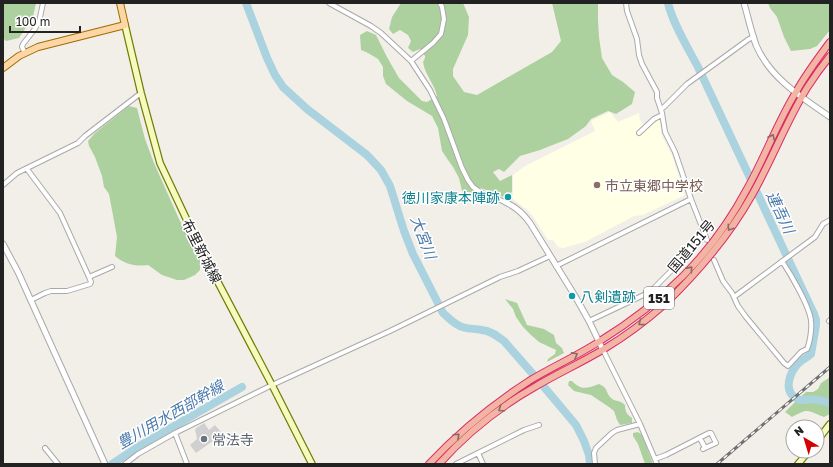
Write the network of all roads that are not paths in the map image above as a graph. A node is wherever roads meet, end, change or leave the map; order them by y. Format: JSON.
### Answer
{"nodes":[{"id":1,"x":44,"y":3,"type":"edge"},
{"id":2,"x":120,"y":3,"type":"edge"},
{"id":3,"x":328,"y":3,"type":"edge"},
{"id":4,"x":440,"y":3,"type":"edge"},
{"id":5,"x":626,"y":3,"type":"edge"},
{"id":6,"x":744,"y":3,"type":"edge"},
{"id":7,"x":125,"y":25,"type":"junction"},
{"id":8,"x":754,"y":37,"type":"junction"},
{"id":9,"x":830,"y":42,"type":"edge"},
{"id":10,"x":25,"y":53,"type":"junction"},
{"id":11,"x":830,"y":56,"type":"edge"},
{"id":12,"x":411,"y":61,"type":"junction"},
{"id":13,"x":3,"y":68,"type":"edge"},
{"id":14,"x":795,"y":92,"type":"junction"},
{"id":15,"x":141,"y":93,"type":"junction"},
{"id":16,"x":802,"y":97,"type":"junction"},
{"id":17,"x":660,"y":109,"type":"junction"},
{"id":18,"x":662,"y":115,"type":"junction"},
{"id":19,"x":830,"y":117,"type":"edge"},
{"id":20,"x":639,"y":133,"type":"dead end"},
{"id":21,"x":27,"y":169,"type":"junction"},
{"id":22,"x":3,"y":185,"type":"edge"},
{"id":23,"x":691,"y":198,"type":"junction"},
{"id":24,"x":505,"y":202,"type":"joint"},
{"id":25,"x":830,"y":220,"type":"edge"},
{"id":26,"x":704,"y":234,"type":"junction"},
{"id":27,"x":707,"y":240,"type":"dead end"},
{"id":28,"x":3,"y":244,"type":"edge"},
{"id":29,"x":550,"y":256,"type":"junction"},
{"id":30,"x":714,"y":260,"type":"dead end"},
{"id":31,"x":783,"y":260,"type":"junction"},
{"id":32,"x":556,"y":266,"type":"junction"},
{"id":33,"x":112,"y":267,"type":"dead end"},
{"id":34,"x":89,"y":277,"type":"junction"},
{"id":35,"x":734,"y":297,"type":"junction"},
{"id":36,"x":31,"y":300,"type":"junction"},
{"id":37,"x":590,"y":321,"type":"junction"},
{"id":38,"x":599,"y":342,"type":"junction"},
{"id":39,"x":603,"y":350,"type":"junction"},
{"id":40,"x":272,"y":385,"type":"junction"},
{"id":41,"x":640,"y":424,"type":"junction"},
{"id":42,"x":540,"y":425,"type":"dead end"},
{"id":43,"x":175,"y":433,"type":"junction"},
{"id":44,"x":700,"y":438,"type":"junction"},
{"id":45,"x":45,"y":448,"type":"dead end"},
{"id":46,"x":478,"y":453,"type":"junction"},
{"id":47,"x":655,"y":459,"type":"junction"},
{"id":48,"x":104,"y":462,"type":"edge"},
{"id":49,"x":58,"y":464,"type":"edge"},
{"id":50,"x":125,"y":464,"type":"edge"},
{"id":51,"x":188,"y":464,"type":"edge"},
{"id":52,"x":312,"y":464,"type":"edge"},
{"id":53,"x":429,"y":464,"type":"edge"},
{"id":54,"x":439,"y":464,"type":"edge"},
{"id":55,"x":456,"y":464,"type":"edge"},
{"id":56,"x":483,"y":464,"type":"edge"},
{"id":57,"x":595,"y":464,"type":"edge"},
{"id":58,"x":657,"y":464,"type":"edge"}],
"edges":[{"from":1,"to":10,"type":"street"},
{"from":2,"to":7,"type":"main road"},
{"from":3,"to":12,"type":"street"},
{"from":4,"to":12,"type":"street"},
{"from":5,"to":17,"type":"street"},
{"from":6,"to":8,"type":"street"},
{"from":7,"to":10,"type":"main road"},
{"from":7,"to":15,"type":"main road","name":"布里新城線"},
{"from":8,"to":14,"type":"street"},
{"from":8,"to":17,"type":"street"},
{"from":9,"to":14,"type":"highway","name":"国道151号","number":"151"},
{"from":10,"to":13,"type":"main road"},
{"from":11,"to":16,"type":"highway","name":"国道151号","number":"151"},
{"from":12,"to":24,"type":"street"},
{"from":14,"to":16,"type":"street"},
{"from":38,"to":14,"type":"highway","name":"国道151号","number":"151","one_way":true},
{"from":15,"to":21,"type":"street"},
{"from":15,"to":40,"type":"main road","name":"布里新城線"},
{"from":16,"to":19,"type":"street"},
{"from":16,"to":39,"type":"highway","name":"国道151号","number":"151","one_way":true},
{"from":17,"to":18,"type":"street"},
{"from":18,"to":20,"type":"street"},
{"from":18,"to":23,"type":"street"},
{"from":21,"to":22,"type":"street"},
{"from":21,"to":34,"type":"street"},
{"from":23,"to":26,"type":"street"},
{"from":23,"to":32,"type":"street"},
{"from":24,"to":29,"type":"street"},
{"from":25,"to":31,"type":"street"},
{"from":26,"to":27,"type":"street"},
{"from":26,"to":37,"type":"street"},
{"from":28,"to":36,"type":"street"},
{"from":29,"to":32,"type":"street"},
{"from":29,"to":40,"type":"street"},
{"from":30,"to":35,"type":"street"},
{"from":31,"to":35,"type":"street"},
{"from":31,"to":35,"type":"street"},
{"from":32,"to":37,"type":"street"},
{"from":33,"to":34,"type":"street"},
{"from":34,"to":36,"type":"street"},
{"from":36,"to":48,"type":"street"},
{"from":37,"to":38,"type":"street"},
{"from":38,"to":39,"type":"street"},
{"from":53,"to":38,"type":"highway","name":"国道151号","number":"151","one_way":true},
{"from":39,"to":41,"type":"street"},
{"from":39,"to":54,"type":"highway","name":"国道151号","number":"151","one_way":true},
{"from":40,"to":43,"type":"street"},
{"from":40,"to":52,"type":"main road","name":"布里新城線"},
{"from":41,"to":47,"type":"street"},
{"from":41,"to":57,"type":"street"},
{"from":42,"to":46,"type":"street"},
{"from":43,"to":50,"type":"street"},
{"from":43,"to":51,"type":"street"},
{"from":44,"to":44,"type":"street"},
{"from":44,"to":47,"type":"street"},
{"from":45,"to":49,"type":"street"},
{"from":46,"to":55,"type":"street"},
{"from":46,"to":56,"type":"street"},
{"from":47,"to":58,"type":"street"}]}
